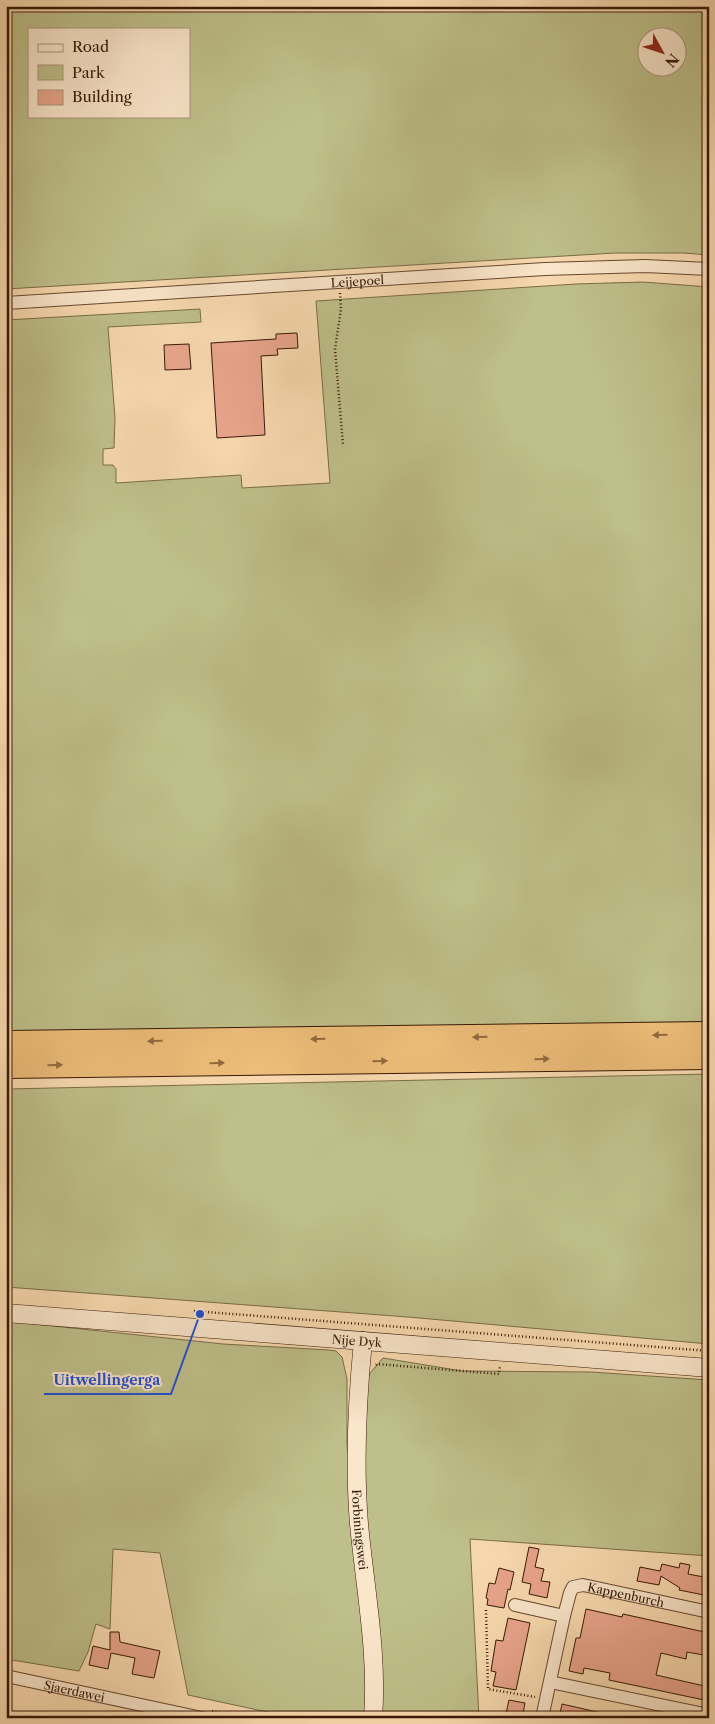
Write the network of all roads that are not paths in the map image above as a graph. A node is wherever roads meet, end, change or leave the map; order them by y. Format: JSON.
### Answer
{"nodes":[{"id":1,"x":709,"y":269,"type":"edge"},
{"id":2,"x":6,"y":303,"type":"edge"},
{"id":3,"x":709,"y":1034,"type":"edge"},
{"id":4,"x":6,"y":1043,"type":"edge"},
{"id":5,"x":709,"y":1057,"type":"edge"},
{"id":6,"x":6,"y":1066,"type":"edge"},
{"id":7,"x":6,"y":1313,"type":"edge"},
{"id":8,"x":363,"y":1341,"type":"junction"},
{"id":9,"x":709,"y":1368,"type":"edge"},
{"id":10,"x":515,"y":1605,"type":"dead end"},
{"id":11,"x":709,"y":1612,"type":"edge"},
{"id":12,"x":564,"y":1616,"type":"junction"},
{"id":13,"x":6,"y":1676,"type":"edge"},
{"id":14,"x":550,"y":1682,"type":"junction"},
{"id":15,"x":709,"y":1715,"type":"edge"},
{"id":16,"x":202,"y":1718,"type":"edge"},
{"id":17,"x":373,"y":1718,"type":"edge"},
{"id":18,"x":542,"y":1718,"type":"edge"}],
"edges":[{"from":1,"to":2,"type":"street","name":"Leijepoel"},
{"from":3,"to":4,"type":"highway","one_way":true},
{"from":6,"to":5,"type":"highway","one_way":true},
{"from":7,"to":8,"type":"street","name":"Nije Dyk"},
{"from":8,"to":9,"type":"street","name":"Nije Dyk"},
{"from":8,"to":17,"type":"street","name":"Forbiningswei"},
{"from":10,"to":12,"type":"street"},
{"from":11,"to":12,"type":"street","name":"Kappenburch"},
{"from":12,"to":14,"type":"street"},
{"from":13,"to":16,"type":"street","name":"Sjaerdawei"},
{"from":14,"to":15,"type":"street"},
{"from":14,"to":18,"type":"street"}]}
